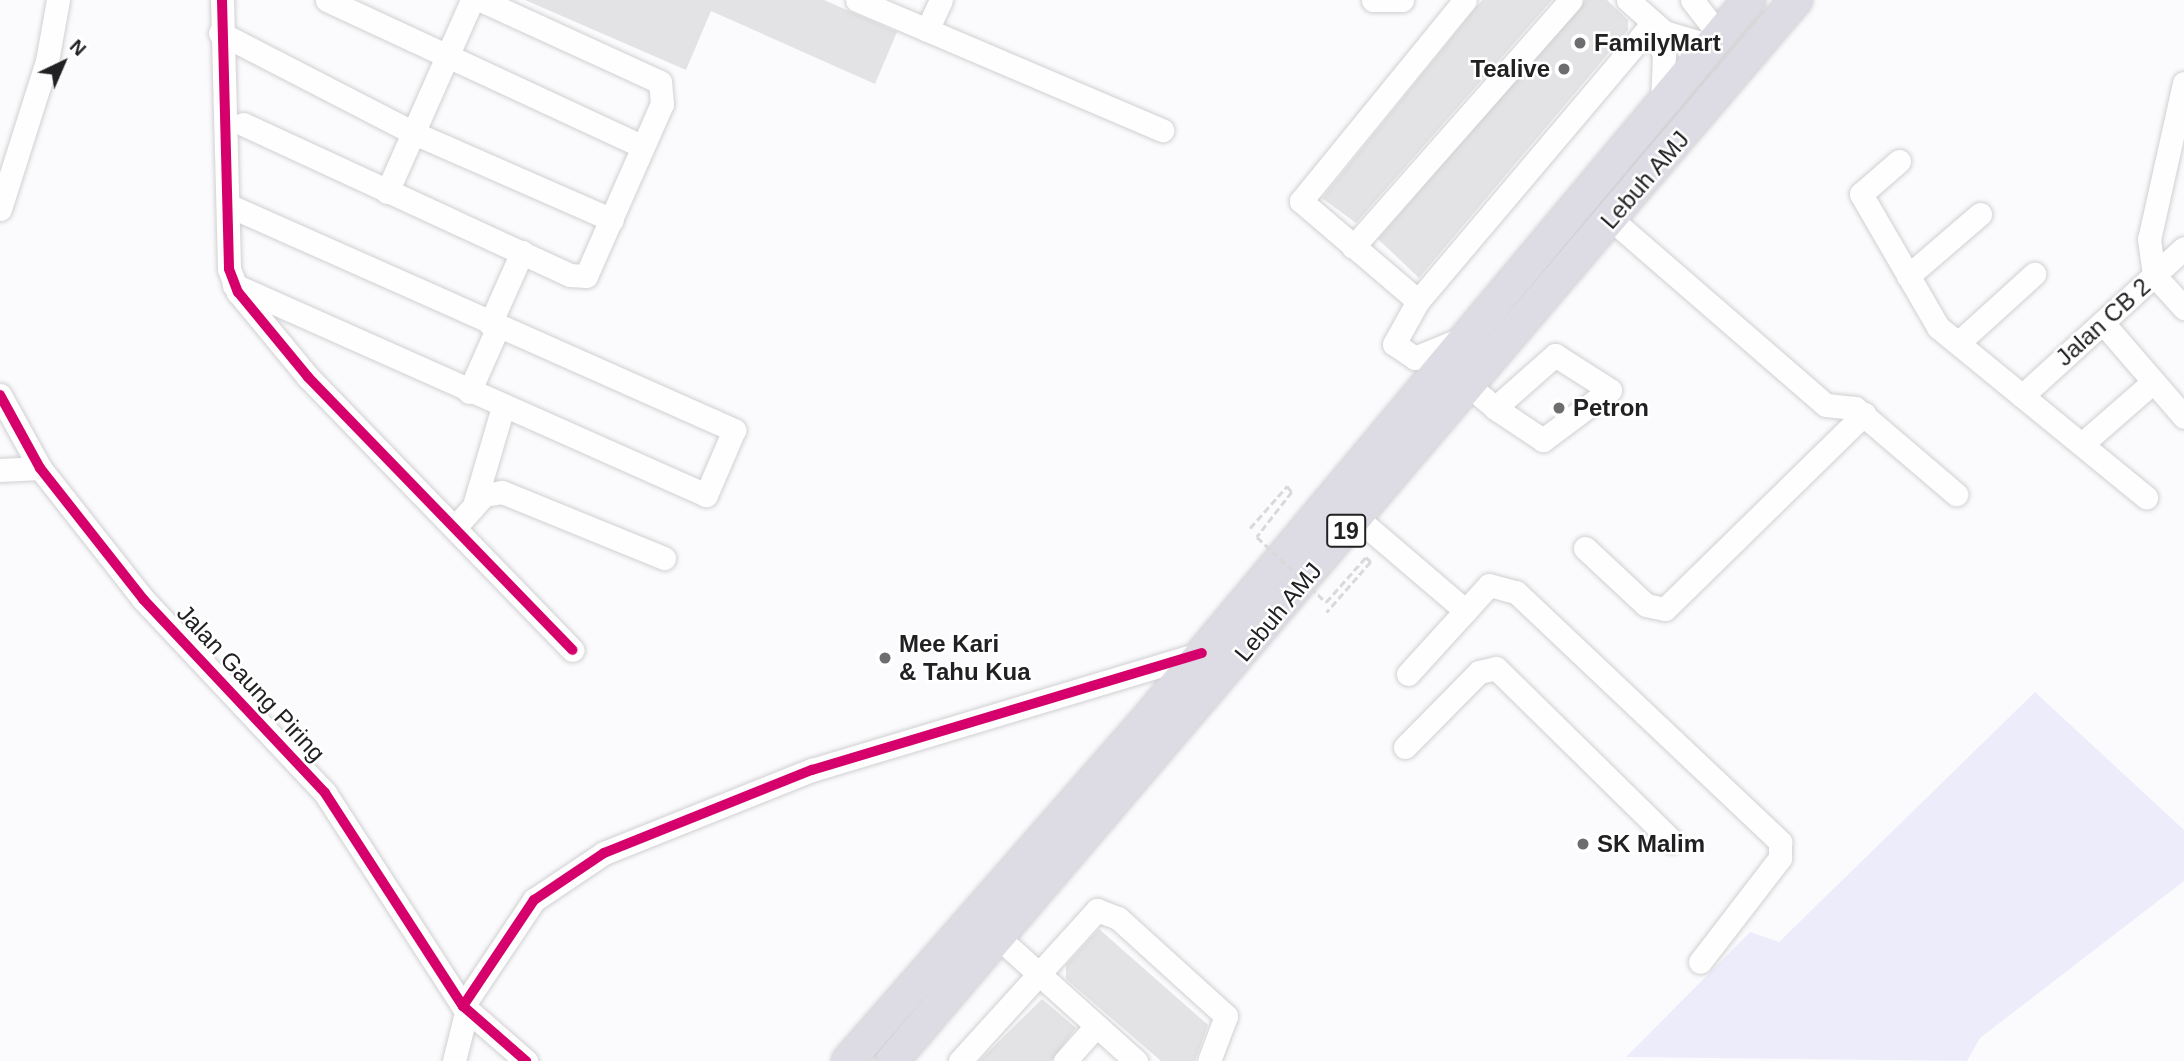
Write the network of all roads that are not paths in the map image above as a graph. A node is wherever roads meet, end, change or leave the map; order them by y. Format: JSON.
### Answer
{"nodes":[{"id":1,"x":58,"y":0,"type":"edge"},
{"id":2,"x":222,"y":0,"type":"edge"},
{"id":3,"x":327,"y":0,"type":"edge"},
{"id":4,"x":472,"y":0,"type":"edge"},
{"id":5,"x":481,"y":0,"type":"edge"},
{"id":6,"x":857,"y":0,"type":"edge"},
{"id":7,"x":941,"y":0,"type":"edge"},
{"id":8,"x":1373,"y":0,"type":"edge"},
{"id":9,"x":1402,"y":0,"type":"edge"},
{"id":10,"x":1465,"y":0,"type":"edge"},
{"id":11,"x":1571,"y":0,"type":"edge"},
{"id":12,"x":1628,"y":0,"type":"edge"},
{"id":13,"x":1692,"y":0,"type":"edge"},
{"id":14,"x":1749,"y":0,"type":"edge"},
{"id":15,"x":1796,"y":0,"type":"edge"},
{"id":16,"x":1653,"y":24,"type":"junction"},
{"id":17,"x":928,"y":30,"type":"junction"},
{"id":18,"x":220,"y":33,"type":"junction"},
{"id":19,"x":1715,"y":41,"type":"junction"},
{"id":20,"x":447,"y":59,"type":"junction"},
{"id":21,"x":2184,"y":83,"type":"edge"},
{"id":22,"x":1662,"y":103,"type":"junction"},
{"id":23,"x":243,"y":124,"type":"dead end"},
{"id":24,"x":1162,"y":130,"type":"dead end"},
{"id":25,"x":414,"y":133,"type":"junction"},
{"id":26,"x":642,"y":146,"type":"junction"},
{"id":27,"x":1899,"y":161,"type":"dead end"},
{"id":28,"x":387,"y":192,"type":"junction"},
{"id":29,"x":230,"y":206,"type":"junction"},
{"id":30,"x":0,"y":209,"type":"edge"},
{"id":31,"x":1980,"y":214,"type":"dead end"},
{"id":32,"x":1611,"y":219,"type":"junction"},
{"id":33,"x":612,"y":220,"type":"junction"},
{"id":34,"x":1353,"y":247,"type":"junction"},
{"id":35,"x":2184,"y":248,"type":"edge"},
{"id":36,"x":522,"y":252,"type":"junction"},
{"id":37,"x":2034,"y":274,"type":"dead end"},
{"id":38,"x":2154,"y":275,"type":"junction"},
{"id":39,"x":1908,"y":276,"type":"junction"},
{"id":40,"x":234,"y":285,"type":"junction"},
{"id":41,"x":1418,"y":301,"type":"junction"},
{"id":42,"x":2184,"y":308,"type":"edge"},
{"id":43,"x":2103,"y":323,"type":"junction"},
{"id":44,"x":494,"y":325,"type":"junction"},
{"id":45,"x":1463,"y":338,"type":"junction"},
{"id":46,"x":1958,"y":344,"type":"junction"},
{"id":47,"x":2153,"y":382,"type":"junction"},
{"id":48,"x":1468,"y":385,"type":"junction"},
{"id":49,"x":469,"y":392,"type":"junction"},
{"id":50,"x":0,"y":395,"type":"edge"},
{"id":51,"x":2022,"y":396,"type":"junction"},
{"id":52,"x":503,"y":407,"type":"junction"},
{"id":53,"x":1495,"y":408,"type":"junction"},
{"id":54,"x":1864,"y":414,"type":"junction"},
{"id":55,"x":2184,"y":417,"type":"edge"},
{"id":56,"x":2082,"y":444,"type":"junction"},
{"id":57,"x":40,"y":468,"type":"junction"},
{"id":58,"x":0,"y":470,"type":"edge"},
{"id":59,"x":1956,"y":494,"type":"dead end"},
{"id":60,"x":2146,"y":497,"type":"dead end"},
{"id":61,"x":475,"y":502,"type":"junction"},
{"id":62,"x":1357,"y":518,"type":"junction"},
{"id":63,"x":457,"y":525,"type":"junction"},
{"id":64,"x":1585,"y":548,"type":"dead end"},
{"id":65,"x":664,"y":558,"type":"dead end"},
{"id":66,"x":1466,"y":611,"type":"junction"},
{"id":67,"x":573,"y":650,"type":"dead end"},
{"id":68,"x":1202,"y":653,"type":"junction"},
{"id":69,"x":1408,"y":674,"type":"dead end"},
{"id":70,"x":1405,"y":747,"type":"dead end"},
{"id":71,"x":1672,"y":841,"type":"dead end"},
{"id":72,"x":1000,"y":939,"type":"junction"},
{"id":73,"x":1700,"y":962,"type":"dead end"},
{"id":74,"x":1036,"y":972,"type":"junction"},
{"id":75,"x":465,"y":1007,"type":"junction"},
{"id":76,"x":1096,"y":1026,"type":"junction"},
{"id":77,"x":454,"y":1061,"type":"edge"},
{"id":78,"x":526,"y":1061,"type":"edge"},
{"id":79,"x":848,"y":1061,"type":"edge"},
{"id":80,"x":892,"y":1061,"type":"edge"},
{"id":81,"x":960,"y":1061,"type":"edge"},
{"id":82,"x":1065,"y":1061,"type":"edge"},
{"id":83,"x":1136,"y":1061,"type":"edge"},
{"id":84,"x":1209,"y":1061,"type":"edge"}],
"edges":[{"from":1,"to":30,"type":"street"},
{"from":2,"to":18,"type":"street"},
{"from":3,"to":20,"type":"street"},
{"from":4,"to":20,"type":"street"},
{"from":5,"to":26,"type":"street"},
{"from":6,"to":17,"type":"street"},
{"from":7,"to":17,"type":"street"},
{"from":8,"to":9,"type":"street"},
{"from":10,"to":34,"type":"street"},
{"from":11,"to":34,"type":"street"},
{"from":12,"to":16,"type":"street"},
{"from":13,"to":19,"type":"street"},
{"from":14,"to":19,"type":"highway","name":"Lebuh AMJ","number":"19"},
{"from":15,"to":32,"type":"highway","name":"Lebuh AMJ","number":"19"},
{"from":16,"to":19,"type":"street"},
{"from":16,"to":22,"type":"street"},
{"from":16,"to":41,"type":"street"},
{"from":17,"to":24,"type":"street"},
{"from":18,"to":25,"type":"street"},
{"from":18,"to":29,"type":"street"},
{"from":19,"to":22,"type":"highway","name":"Lebuh AMJ","number":"19"},
{"from":20,"to":25,"type":"street"},
{"from":20,"to":26,"type":"street"},
{"from":21,"to":38,"type":"street"},
{"from":22,"to":45,"type":"highway","name":"Lebuh AMJ","number":"19"},
{"from":23,"to":28,"type":"street"},
{"from":25,"to":28,"type":"street"},
{"from":25,"to":33,"type":"street"},
{"from":26,"to":33,"type":"street"},
{"from":27,"to":39,"type":"street"},
{"from":28,"to":36,"type":"street"},
{"from":29,"to":40,"type":"street"},
{"from":29,"to":44,"type":"street"},
{"from":31,"to":39,"type":"street"},
{"from":32,"to":48,"type":"highway","name":"Lebuh AMJ","number":"19"},
{"from":32,"to":54,"type":"street"},
{"from":33,"to":36,"type":"street"},
{"from":34,"to":41,"type":"street"},
{"from":35,"to":38,"type":"street","name":"Jalan CB 2"},
{"from":36,"to":44,"type":"street"},
{"from":37,"to":46,"type":"street"},
{"from":38,"to":42,"type":"street"},
{"from":38,"to":43,"type":"street","name":"Jalan CB 2"},
{"from":39,"to":46,"type":"street"},
{"from":40,"to":49,"type":"street"},
{"from":40,"to":63,"type":"street"},
{"from":41,"to":45,"type":"street"},
{"from":43,"to":47,"type":"street"},
{"from":43,"to":51,"type":"street","name":"Jalan CB 2"},
{"from":44,"to":49,"type":"street"},
{"from":44,"to":52,"type":"street"},
{"from":45,"to":68,"type":"highway","name":"Lebuh AMJ","number":"19"},
{"from":46,"to":51,"type":"street"},
{"from":47,"to":55,"type":"street"},
{"from":47,"to":56,"type":"street"},
{"from":48,"to":53,"type":"street"},
{"from":48,"to":62,"type":"highway","name":"Lebuh AMJ","number":"19"},
{"from":49,"to":52,"type":"street"},
{"from":50,"to":57,"type":"street","name":"Jalan Gaung Piring"},
{"from":51,"to":56,"type":"street"},
{"from":52,"to":61,"type":"street"},
{"from":53,"to":53,"type":"street"},
{"from":54,"to":59,"type":"street"},
{"from":54,"to":64,"type":"street"},
{"from":56,"to":60,"type":"street"},
{"from":57,"to":58,"type":"street"},
{"from":57,"to":75,"type":"street","name":"Jalan Gaung Piring"},
{"from":61,"to":63,"type":"street"},
{"from":61,"to":65,"type":"street"},
{"from":62,"to":66,"type":"street"},
{"from":62,"to":72,"type":"highway","name":"Lebuh AMJ","number":"19"},
{"from":63,"to":67,"type":"street"},
{"from":66,"to":69,"type":"street"},
{"from":66,"to":73,"type":"street"},
{"from":68,"to":75,"type":"street"},
{"from":68,"to":79,"type":"highway","name":"Lebuh AMJ","number":"19"},
{"from":70,"to":71,"type":"street"},
{"from":72,"to":74,"type":"street"},
{"from":72,"to":80,"type":"highway","name":"Lebuh AMJ","number":"19"},
{"from":74,"to":76,"type":"street"},
{"from":74,"to":81,"type":"street"},
{"from":74,"to":84,"type":"street"},
{"from":75,"to":77,"type":"street"},
{"from":75,"to":78,"type":"street","name":"Jalan Gaung Piring"},
{"from":76,"to":82,"type":"street"},
{"from":76,"to":83,"type":"street"}]}
